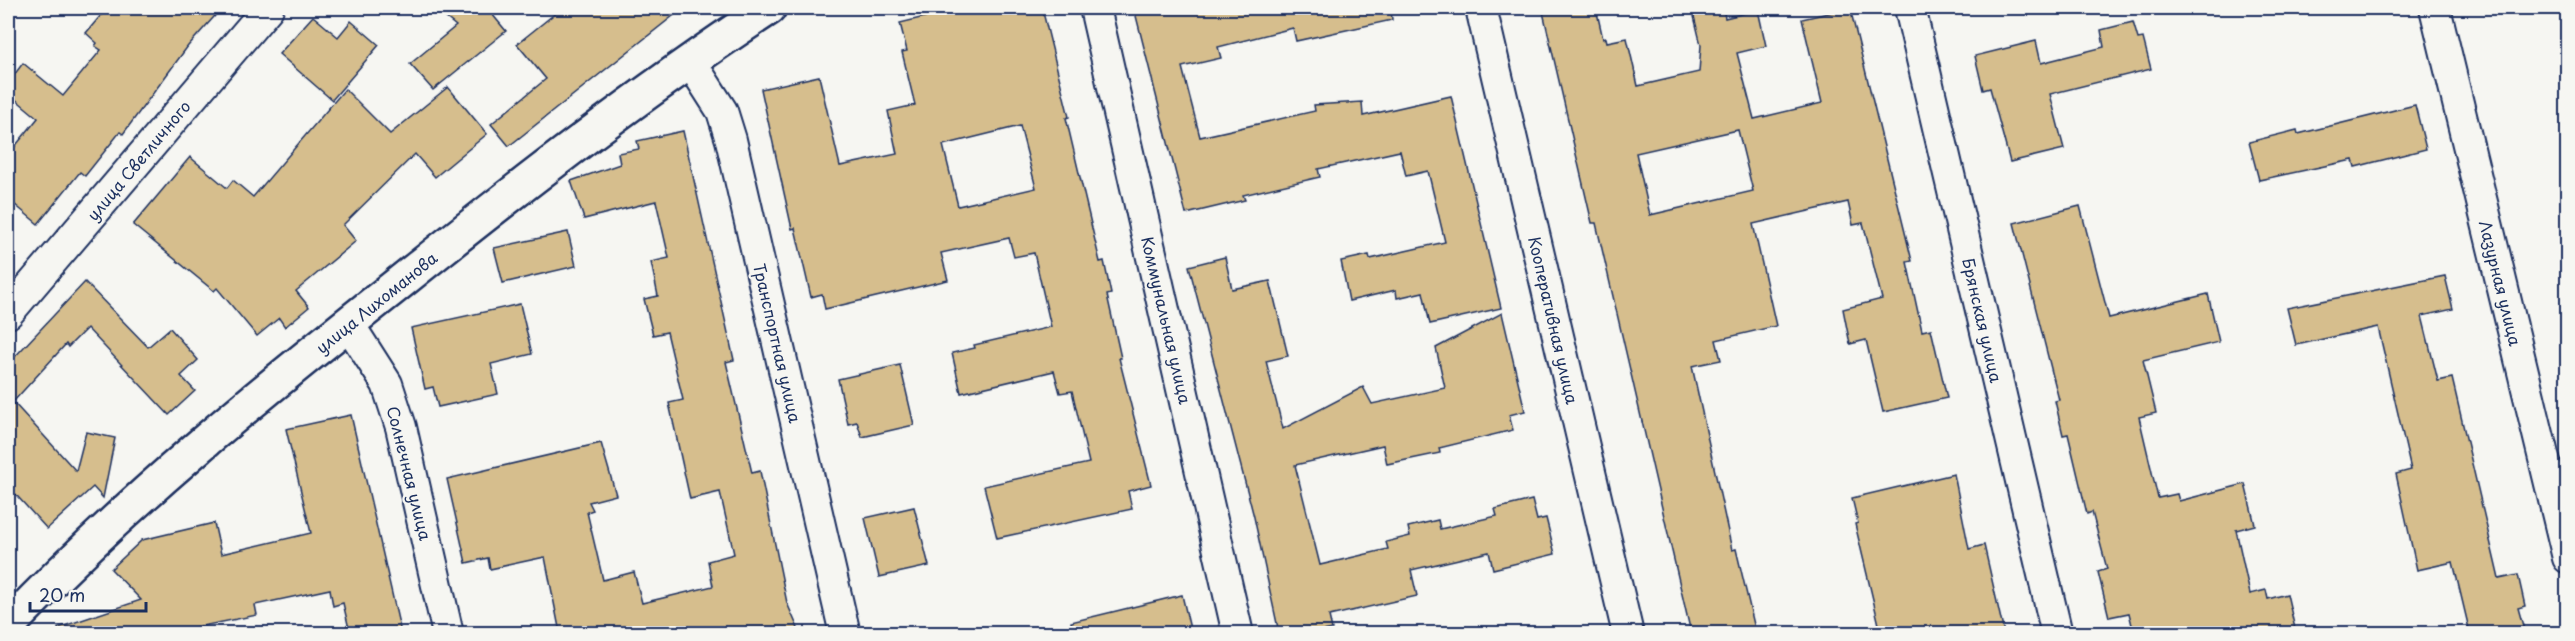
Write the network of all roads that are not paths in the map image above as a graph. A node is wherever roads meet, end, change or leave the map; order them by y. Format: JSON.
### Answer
{"nodes":[{"id":1,"x":268,"y":8,"type":"edge"},
{"id":2,"x":769,"y":8,"type":"edge"},
{"id":3,"x":1095,"y":8,"type":"edge"},
{"id":4,"x":1481,"y":8,"type":"edge"},
{"id":5,"x":1910,"y":8,"type":"edge"},
{"id":6,"x":2435,"y":8,"type":"edge"},
{"id":7,"x":690,"y":62,"type":"junction"},
{"id":8,"x":8,"y":313,"type":"edge"},
{"id":9,"x":348,"y":323,"type":"junction"},
{"id":10,"x":2568,"y":558,"type":"edge"},
{"id":11,"x":8,"y":626,"type":"edge"},
{"id":12,"x":448,"y":633,"type":"edge"},
{"id":13,"x":845,"y":633,"type":"edge"},
{"id":14,"x":1238,"y":633,"type":"edge"},
{"id":15,"x":1628,"y":633,"type":"edge"},
{"id":16,"x":2057,"y":633,"type":"edge"}],
"edges":[{"from":1,"to":8,"type":"street","name":"улица Светличного"},
{"from":2,"to":7,"type":"street","name":"улица Лихоманова"},
{"from":3,"to":14,"type":"street","name":"Коммунальная улица"},
{"from":4,"to":15,"type":"street","name":"Кооперативная улица"},
{"from":5,"to":16,"type":"street","name":"Брянская улица"},
{"from":6,"to":10,"type":"street","name":"Лазурная улица"},
{"from":7,"to":9,"type":"street","name":"улица Лихоманова"},
{"from":7,"to":13,"type":"street","name":"Транспортная улица"},
{"from":9,"to":11,"type":"street","name":"улица Лихоманова"},
{"from":9,"to":12,"type":"street","name":"Солнечная улица"}]}
